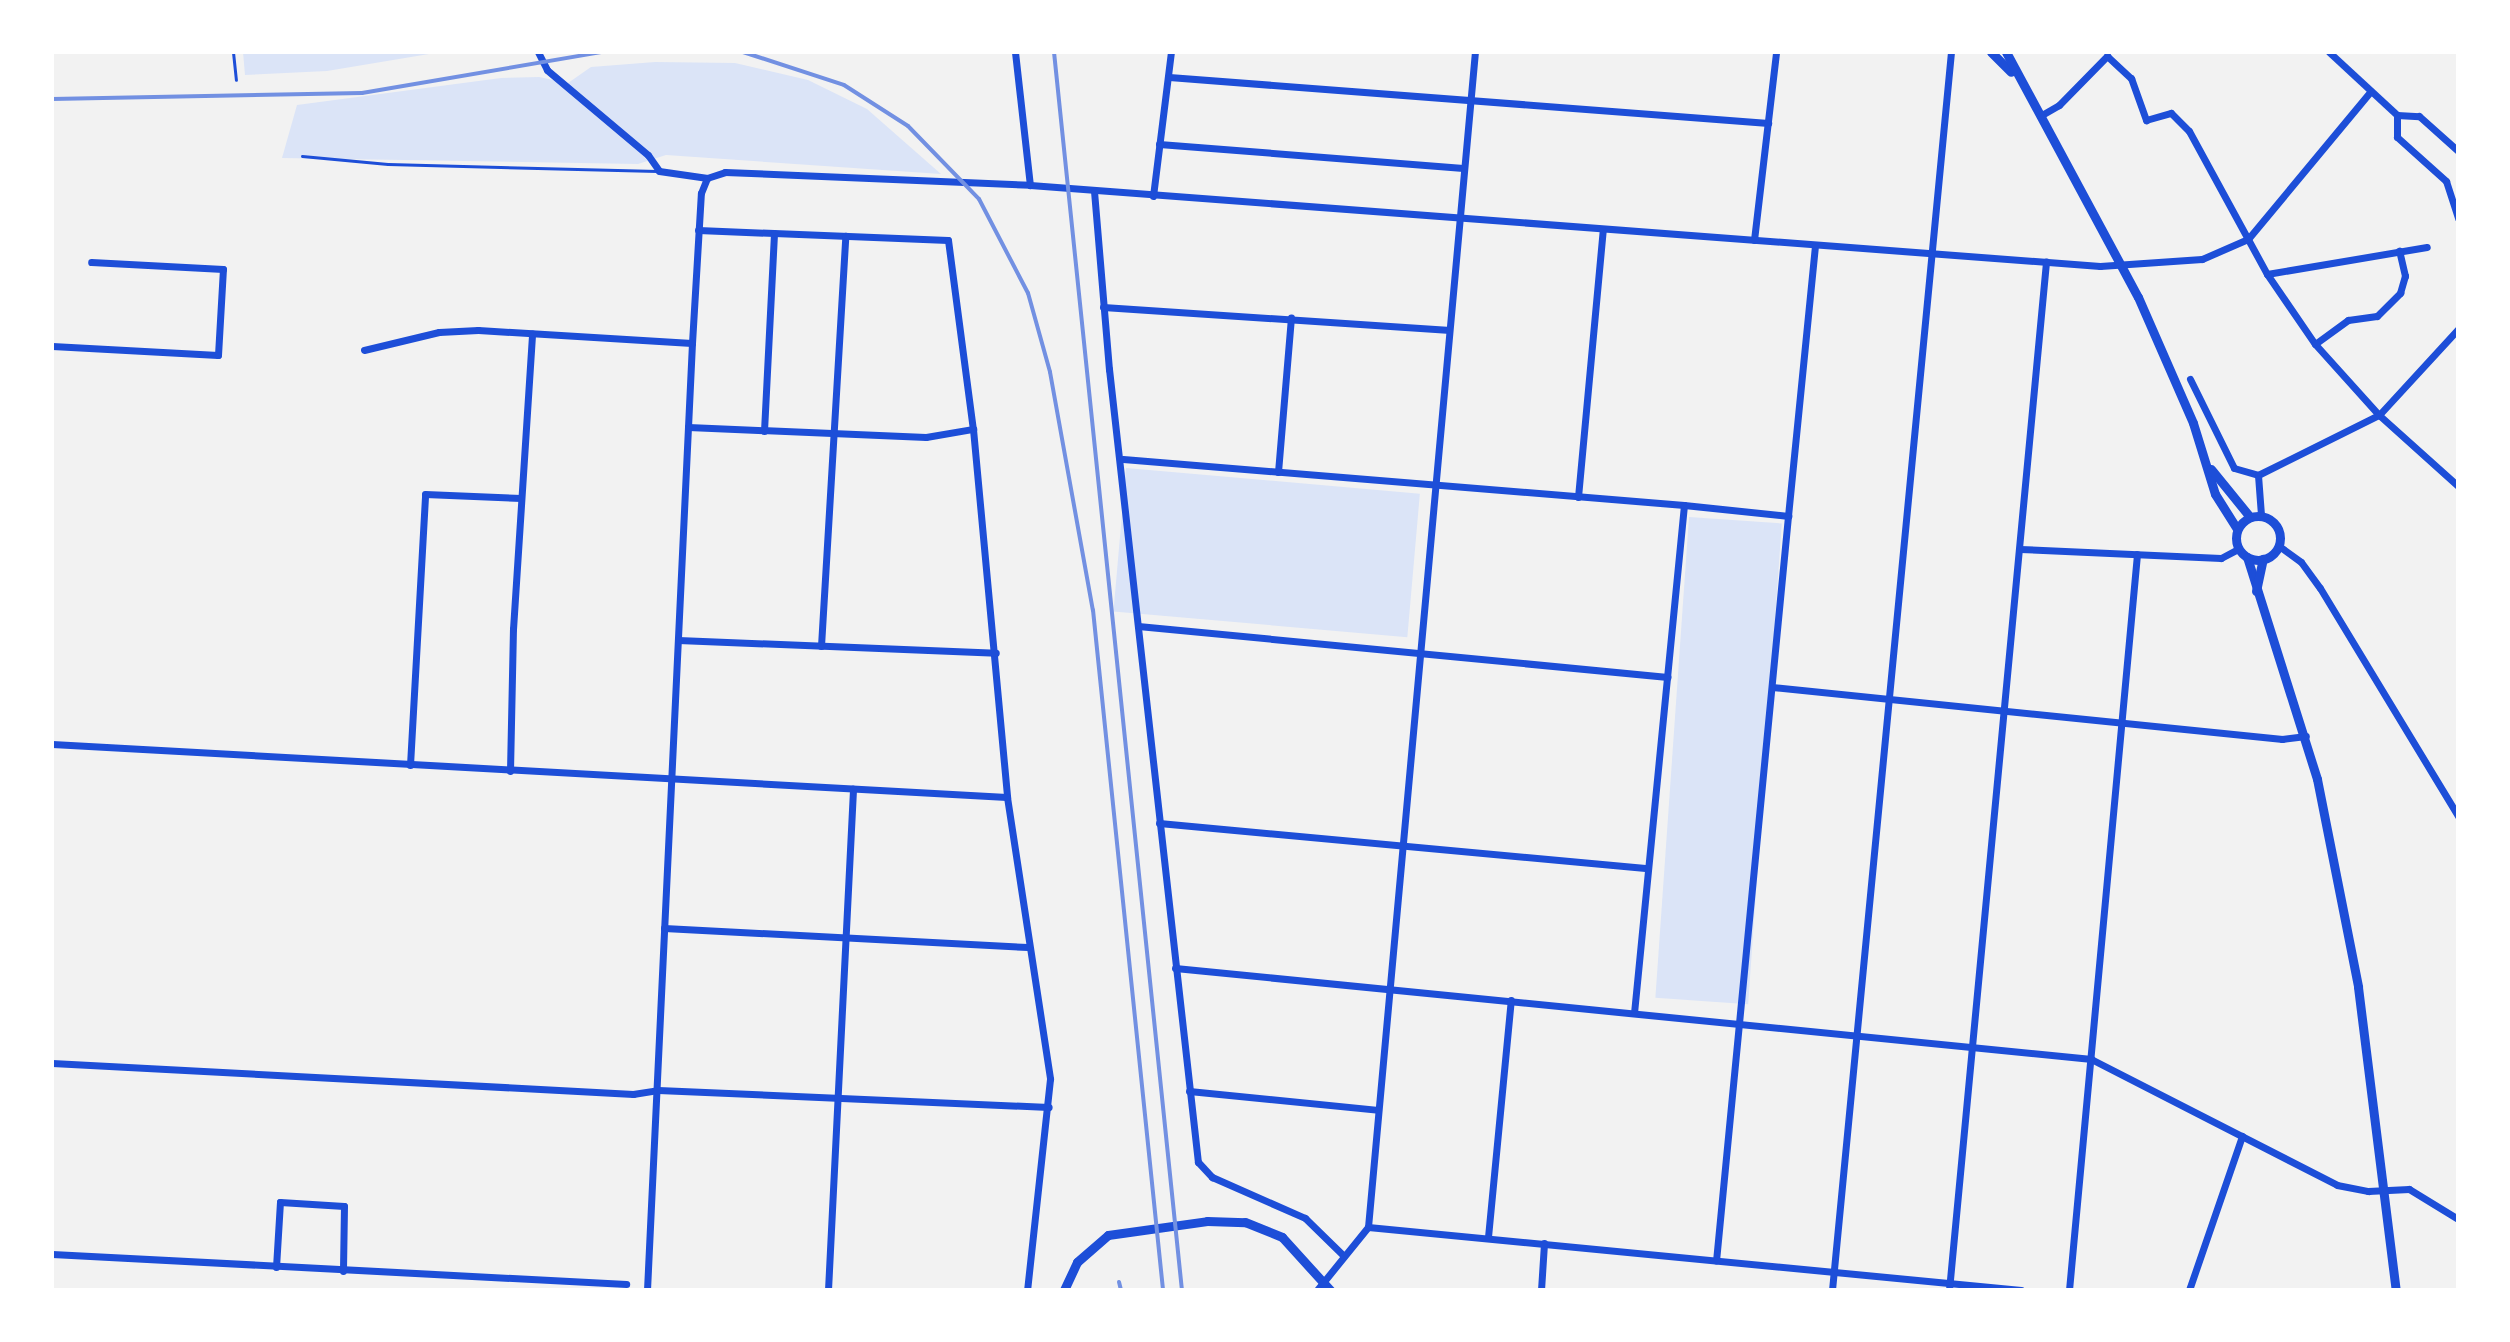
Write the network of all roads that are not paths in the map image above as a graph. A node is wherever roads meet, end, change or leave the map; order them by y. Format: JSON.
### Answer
{"nodes":[{"id":1,"x":233,"y":52,"type":"edge"},
{"id":2,"x":538,"y":52,"type":"edge"},
{"id":3,"x":1015,"y":52,"type":"edge"},
{"id":4,"x":1171,"y":52,"type":"edge"},
{"id":5,"x":1475,"y":52,"type":"edge"},
{"id":6,"x":1776,"y":52,"type":"edge"},
{"id":7,"x":1951,"y":52,"type":"edge"},
{"id":8,"x":1991,"y":52,"type":"edge"},
{"id":9,"x":2006,"y":52,"type":"edge"},
{"id":10,"x":2329,"y":52,"type":"edge"},
{"id":11,"x":1169,"y":77,"type":"junction"},
{"id":12,"x":2017,"y":77,"type":"junction"},
{"id":13,"x":236,"y":80,"type":"dead end"},
{"id":14,"x":2371,"y":91,"type":"junction"},
{"id":15,"x":1470,"y":99,"type":"junction"},
{"id":16,"x":2397,"y":115,"type":"junction"},
{"id":17,"x":2040,"y":116,"type":"junction"},
{"id":18,"x":1768,"y":123,"type":"junction"},
{"id":19,"x":1159,"y":144,"type":"junction"},
{"id":20,"x":2458,"y":151,"type":"edge"},
{"id":21,"x":302,"y":156,"type":"dead end"},
{"id":22,"x":1463,"y":168,"type":"junction"},
{"id":23,"x":659,"y":171,"type":"junction"},
{"id":24,"x":707,"y":178,"type":"junction"},
{"id":25,"x":1030,"y":185,"type":"junction"},
{"id":26,"x":1094,"y":191,"type":"junction"},
{"id":27,"x":1153,"y":196,"type":"junction"},
{"id":28,"x":1459,"y":218,"type":"junction"},
{"id":29,"x":2458,"y":219,"type":"edge"},
{"id":30,"x":698,"y":230,"type":"junction"},
{"id":31,"x":1603,"y":230,"type":"junction"},
{"id":32,"x":774,"y":233,"type":"junction"},
{"id":33,"x":845,"y":236,"type":"junction"},
{"id":34,"x":2248,"y":239,"type":"junction"},
{"id":35,"x":1754,"y":240,"type":"junction"},
{"id":36,"x":1815,"y":246,"type":"junction"},
{"id":37,"x":2427,"y":247,"type":"dead end"},
{"id":38,"x":2399,"y":251,"type":"junction"},
{"id":39,"x":1932,"y":253,"type":"junction"},
{"id":40,"x":91,"y":262,"type":"dead end"},
{"id":41,"x":2046,"y":262,"type":"junction"},
{"id":42,"x":2120,"y":263,"type":"junction"},
{"id":43,"x":2267,"y":274,"type":"junction"},
{"id":44,"x":1103,"y":307,"type":"junction"},
{"id":45,"x":1291,"y":318,"type":"junction"},
{"id":46,"x":2458,"y":329,"type":"edge"},
{"id":47,"x":1446,"y":330,"type":"junction"},
{"id":48,"x":532,"y":334,"type":"junction"},
{"id":49,"x":692,"y":343,"type":"junction"},
{"id":50,"x":2315,"y":344,"type":"junction"},
{"id":51,"x":52,"y":346,"type":"edge"},
{"id":52,"x":364,"y":350,"type":"dead end"},
{"id":53,"x":2190,"y":379,"type":"dead end"},
{"id":54,"x":2379,"y":415,"type":"junction"},
{"id":55,"x":688,"y":427,"type":"junction"},
{"id":56,"x":973,"y":429,"type":"junction"},
{"id":57,"x":764,"y":431,"type":"junction"},
{"id":58,"x":835,"y":435,"type":"junction"},
{"id":59,"x":1123,"y":459,"type":"junction"},
{"id":60,"x":2209,"y":466,"type":"junction"},
{"id":61,"x":1278,"y":472,"type":"junction"},
{"id":62,"x":2258,"y":475,"type":"junction"},
{"id":63,"x":1433,"y":486,"type":"junction"},
{"id":64,"x":2458,"y":486,"type":"edge"},
{"id":65,"x":1578,"y":497,"type":"junction"},
{"id":66,"x":521,"y":498,"type":"junction"},
{"id":67,"x":1684,"y":505,"type":"junction"},
{"id":68,"x":1788,"y":516,"type":"junction"},
{"id":69,"x":2255,"y":516,"type":"junction"},
{"id":70,"x":2237,"y":529,"type":"junction"},
{"id":71,"x":2279,"y":546,"type":"junction"},
{"id":72,"x":2020,"y":549,"type":"junction"},
{"id":73,"x":2238,"y":549,"type":"junction"},
{"id":74,"x":2137,"y":554,"type":"junction"},
{"id":75,"x":2247,"y":557,"type":"junction"},
{"id":76,"x":2263,"y":559,"type":"junction"},
{"id":77,"x":2256,"y":591,"type":"junction"},
{"id":78,"x":1138,"y":626,"type":"junction"},
{"id":79,"x":678,"y":640,"type":"junction"},
{"id":80,"x":821,"y":646,"type":"junction"},
{"id":81,"x":996,"y":653,"type":"junction"},
{"id":82,"x":1418,"y":653,"type":"junction"},
{"id":83,"x":1668,"y":677,"type":"junction"},
{"id":84,"x":1772,"y":687,"type":"junction"},
{"id":85,"x":1888,"y":697,"type":"junction"},
{"id":86,"x":2005,"y":709,"type":"junction"},
{"id":87,"x":2122,"y":721,"type":"junction"},
{"id":88,"x":2306,"y":736,"type":"junction"},
{"id":89,"x":52,"y":744,"type":"edge"},
{"id":90,"x":410,"y":765,"type":"junction"},
{"id":91,"x":510,"y":771,"type":"junction"},
{"id":92,"x":671,"y":780,"type":"junction"},
{"id":93,"x":853,"y":789,"type":"junction"},
{"id":94,"x":1007,"y":797,"type":"junction"},
{"id":95,"x":2458,"y":816,"type":"edge"},
{"id":96,"x":1159,"y":823,"type":"junction"},
{"id":97,"x":1401,"y":847,"type":"junction"},
{"id":98,"x":1648,"y":868,"type":"junction"},
{"id":99,"x":664,"y":928,"type":"junction"},
{"id":100,"x":845,"y":938,"type":"junction"},
{"id":101,"x":1028,"y":947,"type":"junction"},
{"id":102,"x":1175,"y":968,"type":"junction"},
{"id":103,"x":1388,"y":988,"type":"junction"},
{"id":104,"x":1511,"y":1000,"type":"junction"},
{"id":105,"x":1634,"y":1013,"type":"junction"},
{"id":106,"x":1738,"y":1025,"type":"junction"},
{"id":107,"x":1858,"y":1038,"type":"junction"},
{"id":108,"x":1972,"y":1048,"type":"junction"},
{"id":109,"x":2091,"y":1059,"type":"junction"},
{"id":110,"x":52,"y":1063,"type":"edge"},
{"id":111,"x":658,"y":1090,"type":"junction"},
{"id":112,"x":1189,"y":1091,"type":"junction"},
{"id":113,"x":839,"y":1097,"type":"junction"},
{"id":114,"x":1049,"y":1107,"type":"junction"},
{"id":115,"x":1378,"y":1110,"type":"junction"},
{"id":116,"x":2242,"y":1136,"type":"junction"},
{"id":117,"x":2386,"y":1190,"type":"junction"},
{"id":118,"x":2458,"y":1219,"type":"edge"},
{"id":119,"x":1368,"y":1227,"type":"junction"},
{"id":120,"x":1488,"y":1237,"type":"junction"},
{"id":121,"x":1544,"y":1243,"type":"junction"},
{"id":122,"x":52,"y":1254,"type":"edge"},
{"id":123,"x":1344,"y":1256,"type":"junction"},
{"id":124,"x":1716,"y":1261,"type":"junction"},
{"id":125,"x":276,"y":1267,"type":"junction"},
{"id":126,"x":343,"y":1271,"type":"junction"},
{"id":127,"x":1834,"y":1273,"type":"junction"},
{"id":128,"x":626,"y":1284,"type":"dead end"},
{"id":129,"x":1320,"y":1286,"type":"edge"},
{"id":130,"x":1949,"y":1287,"type":"edge"},
{"id":131,"x":647,"y":1290,"type":"edge"},
{"id":132,"x":828,"y":1290,"type":"edge"},
{"id":133,"x":1027,"y":1290,"type":"edge"},
{"id":134,"x":1064,"y":1290,"type":"edge"},
{"id":135,"x":1330,"y":1290,"type":"edge"},
{"id":136,"x":1541,"y":1290,"type":"edge"},
{"id":137,"x":1832,"y":1290,"type":"edge"},
{"id":138,"x":2021,"y":1290,"type":"edge"},
{"id":139,"x":2069,"y":1290,"type":"edge"},
{"id":140,"x":2189,"y":1290,"type":"edge"},
{"id":141,"x":2396,"y":1290,"type":"edge"}],
"edges":[{"from":1,"to":13,"type":"lane"},
{"from":2,"to":23,"type":"street"},
{"from":3,"to":25,"type":"street"},
{"from":4,"to":11,"type":"street"},
{"from":5,"to":15,"type":"street"},
{"from":6,"to":18,"type":"street"},
{"from":7,"to":39,"type":"street"},
{"from":8,"to":12,"type":"main road"},
{"from":9,"to":12,"type":"main road"},
{"from":10,"to":14,"type":"street"},
{"from":11,"to":15,"type":"street"},
{"from":11,"to":19,"type":"street"},
{"from":12,"to":17,"type":"main road"},
{"from":14,"to":16,"type":"street"},
{"from":14,"to":34,"type":"street"},
{"from":15,"to":18,"type":"street"},
{"from":15,"to":22,"type":"street"},
{"from":16,"to":20,"type":"street"},
{"from":16,"to":29,"type":"street"},
{"from":17,"to":34,"type":"street"},
{"from":17,"to":42,"type":"main road"},
{"from":18,"to":35,"type":"street"},
{"from":19,"to":22,"type":"street"},
{"from":19,"to":27,"type":"street"},
{"from":21,"to":23,"type":"lane"},
{"from":22,"to":28,"type":"street"},
{"from":23,"to":24,"type":"street"},
{"from":24,"to":25,"type":"street"},
{"from":24,"to":30,"type":"street"},
{"from":25,"to":26,"type":"street"},
{"from":26,"to":27,"type":"street"},
{"from":26,"to":44,"type":"street"},
{"from":27,"to":28,"type":"street"},
{"from":28,"to":31,"type":"street"},
{"from":28,"to":47,"type":"street"},
{"from":30,"to":32,"type":"street"},
{"from":30,"to":49,"type":"street"},
{"from":31,"to":35,"type":"street"},
{"from":31,"to":65,"type":"street"},
{"from":32,"to":33,"type":"street"},
{"from":32,"to":57,"type":"street"},
{"from":33,"to":56,"type":"street"},
{"from":33,"to":58,"type":"street"},
{"from":34,"to":42,"type":"street"},
{"from":34,"to":43,"type":"street"},
{"from":35,"to":36,"type":"street"},
{"from":36,"to":39,"type":"street"},
{"from":36,"to":68,"type":"street"},
{"from":37,"to":38,"type":"street"},
{"from":38,"to":43,"type":"street"},
{"from":38,"to":50,"type":"street"},
{"from":39,"to":41,"type":"street"},
{"from":39,"to":85,"type":"street"},
{"from":40,"to":51,"type":"street"},
{"from":41,"to":42,"type":"street"},
{"from":41,"to":72,"type":"street"},
{"from":42,"to":60,"type":"main road"},
{"from":43,"to":50,"type":"street"},
{"from":44,"to":45,"type":"street"},
{"from":44,"to":59,"type":"street"},
{"from":45,"to":47,"type":"street"},
{"from":45,"to":61,"type":"street"},
{"from":46,"to":54,"type":"street"},
{"from":47,"to":63,"type":"street"},
{"from":48,"to":49,"type":"street"},
{"from":48,"to":52,"type":"street"},
{"from":48,"to":66,"type":"street"},
{"from":49,"to":55,"type":"street"},
{"from":50,"to":54,"type":"street"},
{"from":53,"to":62,"type":"street"},
{"from":54,"to":62,"type":"street"},
{"from":54,"to":64,"type":"street"},
{"from":55,"to":57,"type":"street"},
{"from":55,"to":79,"type":"street"},
{"from":56,"to":58,"type":"street"},
{"from":56,"to":81,"type":"street"},
{"from":57,"to":58,"type":"street"},
{"from":58,"to":80,"type":"street"},
{"from":59,"to":61,"type":"street"},
{"from":59,"to":78,"type":"street"},
{"from":60,"to":69,"type":"main road"},
{"from":60,"to":70,"type":"main road"},
{"from":61,"to":63,"type":"street"},
{"from":62,"to":69,"type":"street"},
{"from":63,"to":65,"type":"street"},
{"from":63,"to":82,"type":"street"},
{"from":65,"to":67,"type":"street"},
{"from":66,"to":90,"type":"street"},
{"from":66,"to":91,"type":"street"},
{"from":67,"to":68,"type":"street"},
{"from":67,"to":83,"type":"street"},
{"from":68,"to":84,"type":"street"},
{"from":69,"to":70,"type":"main road"},
{"from":69,"to":71,"type":"main road"},
{"from":70,"to":73,"type":"main road"},
{"from":71,"to":76,"type":"main road"},
{"from":71,"to":95,"type":"street"},
{"from":72,"to":74,"type":"street"},
{"from":72,"to":86,"type":"street"},
{"from":73,"to":74,"type":"street"},
{"from":73,"to":75,"type":"main road"},
{"from":74,"to":87,"type":"street"},
{"from":75,"to":76,"type":"main road"},
{"from":75,"to":77,"type":"main road"},
{"from":76,"to":77,"type":"main road"},
{"from":77,"to":88,"type":"main road"},
{"from":78,"to":82,"type":"street"},
{"from":78,"to":96,"type":"street"},
{"from":79,"to":80,"type":"street"},
{"from":79,"to":92,"type":"street"},
{"from":80,"to":81,"type":"street"},
{"from":81,"to":94,"type":"street"},
{"from":82,"to":83,"type":"street"},
{"from":82,"to":97,"type":"street"},
{"from":83,"to":98,"type":"street"},
{"from":84,"to":85,"type":"street"},
{"from":84,"to":106,"type":"street"},
{"from":85,"to":86,"type":"street"},
{"from":85,"to":107,"type":"street"},
{"from":86,"to":87,"type":"street"},
{"from":86,"to":108,"type":"street"},
{"from":87,"to":88,"type":"street"},
{"from":87,"to":109,"type":"street"},
{"from":88,"to":117,"type":"main road"},
{"from":89,"to":90,"type":"street"},
{"from":90,"to":91,"type":"street"},
{"from":91,"to":92,"type":"street"},
{"from":92,"to":93,"type":"street"},
{"from":92,"to":99,"type":"street"},
{"from":93,"to":94,"type":"street"},
{"from":93,"to":100,"type":"street"},
{"from":94,"to":101,"type":"street"},
{"from":96,"to":97,"type":"street"},
{"from":96,"to":102,"type":"street"},
{"from":97,"to":98,"type":"street"},
{"from":97,"to":103,"type":"street"},
{"from":98,"to":105,"type":"street"},
{"from":99,"to":100,"type":"street"},
{"from":99,"to":111,"type":"street"},
{"from":100,"to":101,"type":"street"},
{"from":100,"to":113,"type":"street"},
{"from":101,"to":114,"type":"street"},
{"from":102,"to":103,"type":"street"},
{"from":102,"to":112,"type":"street"},
{"from":103,"to":104,"type":"street"},
{"from":103,"to":115,"type":"street"},
{"from":104,"to":105,"type":"street"},
{"from":104,"to":120,"type":"street"},
{"from":105,"to":106,"type":"street"},
{"from":106,"to":107,"type":"street"},
{"from":106,"to":124,"type":"street"},
{"from":107,"to":108,"type":"street"},
{"from":107,"to":127,"type":"street"},
{"from":108,"to":109,"type":"street"},
{"from":108,"to":130,"type":"street"},
{"from":109,"to":116,"type":"street"},
{"from":109,"to":139,"type":"street"},
{"from":110,"to":111,"type":"street"},
{"from":111,"to":113,"type":"street"},
{"from":111,"to":131,"type":"street"},
{"from":112,"to":115,"type":"street"},
{"from":112,"to":123,"type":"street"},
{"from":113,"to":114,"type":"street"},
{"from":113,"to":132,"type":"street"},
{"from":114,"to":133,"type":"street"},
{"from":115,"to":119,"type":"street"},
{"from":116,"to":117,"type":"street"},
{"from":116,"to":140,"type":"street"},
{"from":117,"to":118,"type":"street"},
{"from":117,"to":141,"type":"main road"},
{"from":119,"to":120,"type":"street"},
{"from":119,"to":123,"type":"street"},
{"from":120,"to":121,"type":"street"},
{"from":121,"to":124,"type":"street"},
{"from":121,"to":136,"type":"street"},
{"from":122,"to":125,"type":"street"},
{"from":123,"to":129,"type":"street"},
{"from":124,"to":127,"type":"street"},
{"from":125,"to":126,"type":"street"},
{"from":125,"to":126,"type":"street"},
{"from":126,"to":128,"type":"street"},
{"from":127,"to":130,"type":"street"},
{"from":127,"to":137,"type":"street"},
{"from":129,"to":134,"type":"main road"},
{"from":129,"to":135,"type":"main road"},
{"from":130,"to":138,"type":"street"}]}
